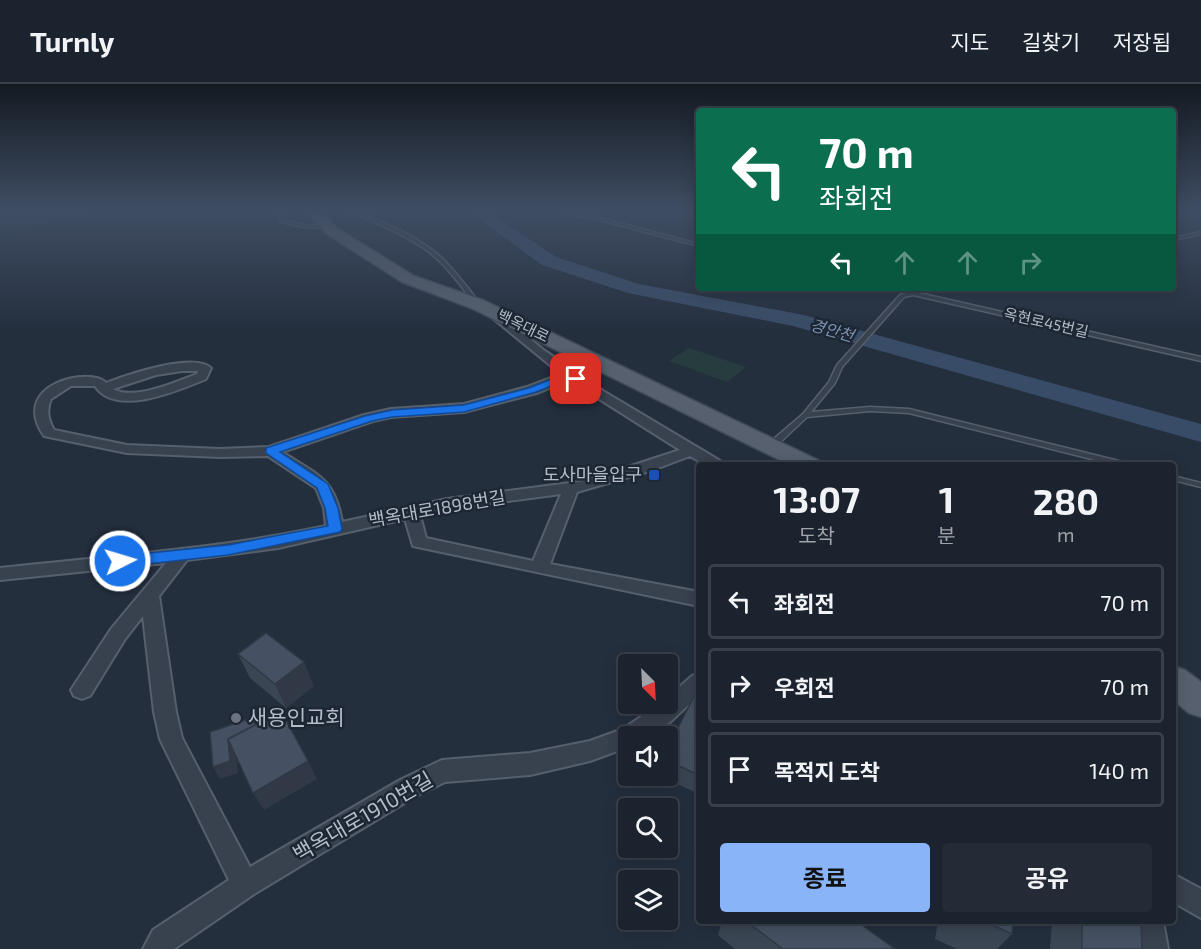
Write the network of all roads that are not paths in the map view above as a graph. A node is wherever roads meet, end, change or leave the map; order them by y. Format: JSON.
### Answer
{"nodes":[{"id":1,"x":358,"y":249,"type":"edge"},
{"id":2,"x":428,"y":249,"type":"edge"},
{"id":3,"x":906,"y":291,"type":"edge"},
{"id":4,"x":916,"y":291,"type":"edge"},
{"id":5,"x":911,"y":292,"type":"junction"},
{"id":6,"x":482,"y":306,"type":"junction"},
{"id":7,"x":1201,"y":359,"type":"edge"},
{"id":8,"x":570,"y":375,"type":"junction"},
{"id":9,"x":103,"y":388,"type":"junction"},
{"id":10,"x":805,"y":415,"type":"junction"},
{"id":11,"x":771,"y":446,"type":"junction"},
{"id":12,"x":692,"y":450,"type":"junction"},
{"id":13,"x":270,"y":451,"type":"junction"},
{"id":14,"x":712,"y":462,"type":"edge"},
{"id":15,"x":804,"y":462,"type":"edge"},
{"id":16,"x":1112,"y":462,"type":"edge"},
{"id":17,"x":1176,"y":479,"type":"edge"},
{"id":18,"x":1201,"y":485,"type":"edge"},
{"id":19,"x":571,"y":488,"type":"junction"},
{"id":20,"x":411,"y":512,"type":"junction"},
{"id":21,"x":335,"y":529,"type":"junction"},
{"id":22,"x":181,"y":556,"type":"junction"},
{"id":23,"x":539,"y":568,"type":"junction"},
{"id":24,"x":0,"y":574,"type":"edge"},
{"id":25,"x":150,"y":595,"type":"junction"},
{"id":26,"x":696,"y":598,"type":"edge"},
{"id":27,"x":1176,"y":682,"type":"edge"},
{"id":28,"x":696,"y":685,"type":"edge"},
{"id":29,"x":82,"y":690,"type":"dead end"},
{"id":30,"x":1201,"y":702,"type":"edge"},
{"id":31,"x":646,"y":726,"type":"edge"},
{"id":32,"x":618,"y":741,"type":"edge"},
{"id":33,"x":245,"y":885,"type":"junction"},
{"id":34,"x":1176,"y":889,"type":"edge"},
{"id":35,"x":1201,"y":904,"type":"edge"},
{"id":36,"x":1150,"y":924,"type":"edge"},
{"id":37,"x":157,"y":949,"type":"edge"},
{"id":38,"x":1154,"y":949,"type":"edge"}],
"edges":[{"from":1,"to":6,"type":"main road","name":"백옥대로"},
{"from":2,"to":6,"type":"lane"},
{"from":3,"to":5,"type":"lane","name":"옥현로45번길"},
{"from":4,"to":5,"type":"lane"},
{"from":5,"to":7,"type":"lane","name":"옥현로45번길"},
{"from":5,"to":10,"type":"lane"},
{"from":6,"to":8,"type":"street"},
{"from":6,"to":11,"type":"main road","name":"백옥대로"},
{"from":8,"to":12,"type":"street"},
{"from":8,"to":13,"type":"street"},
{"from":9,"to":9,"type":"street"},
{"from":9,"to":13,"type":"street"},
{"from":10,"to":11,"type":"lane"},
{"from":10,"to":16,"type":"lane"},
{"from":11,"to":15,"type":"main road","name":"백옥대로"},
{"from":12,"to":14,"type":"street"},
{"from":12,"to":19,"type":"street","name":"백옥대로1898번길"},
{"from":13,"to":21,"type":"street"},
{"from":17,"to":18,"type":"lane"},
{"from":19,"to":20,"type":"street","name":"백옥대로1898번길"},
{"from":19,"to":23,"type":"street"},
{"from":20,"to":21,"type":"street","name":"백옥대로1898번길"},
{"from":20,"to":23,"type":"street"},
{"from":21,"to":22,"type":"street","name":"백옥대로1898번길"},
{"from":22,"to":24,"type":"street","name":"백옥대로1898번길"},
{"from":22,"to":25,"type":"street"},
{"from":23,"to":26,"type":"street"},
{"from":25,"to":29,"type":"street"},
{"from":25,"to":33,"type":"street"},
{"from":27,"to":30,"type":"main road"},
{"from":28,"to":31,"type":"street","name":"백옥대로1910번길"},
{"from":32,"to":33,"type":"street","name":"백옥대로1910번길"},
{"from":33,"to":37,"type":"street","name":"백옥대로1910번길"},
{"from":34,"to":35,"type":"street"},
{"from":36,"to":38,"type":"street"}]}
